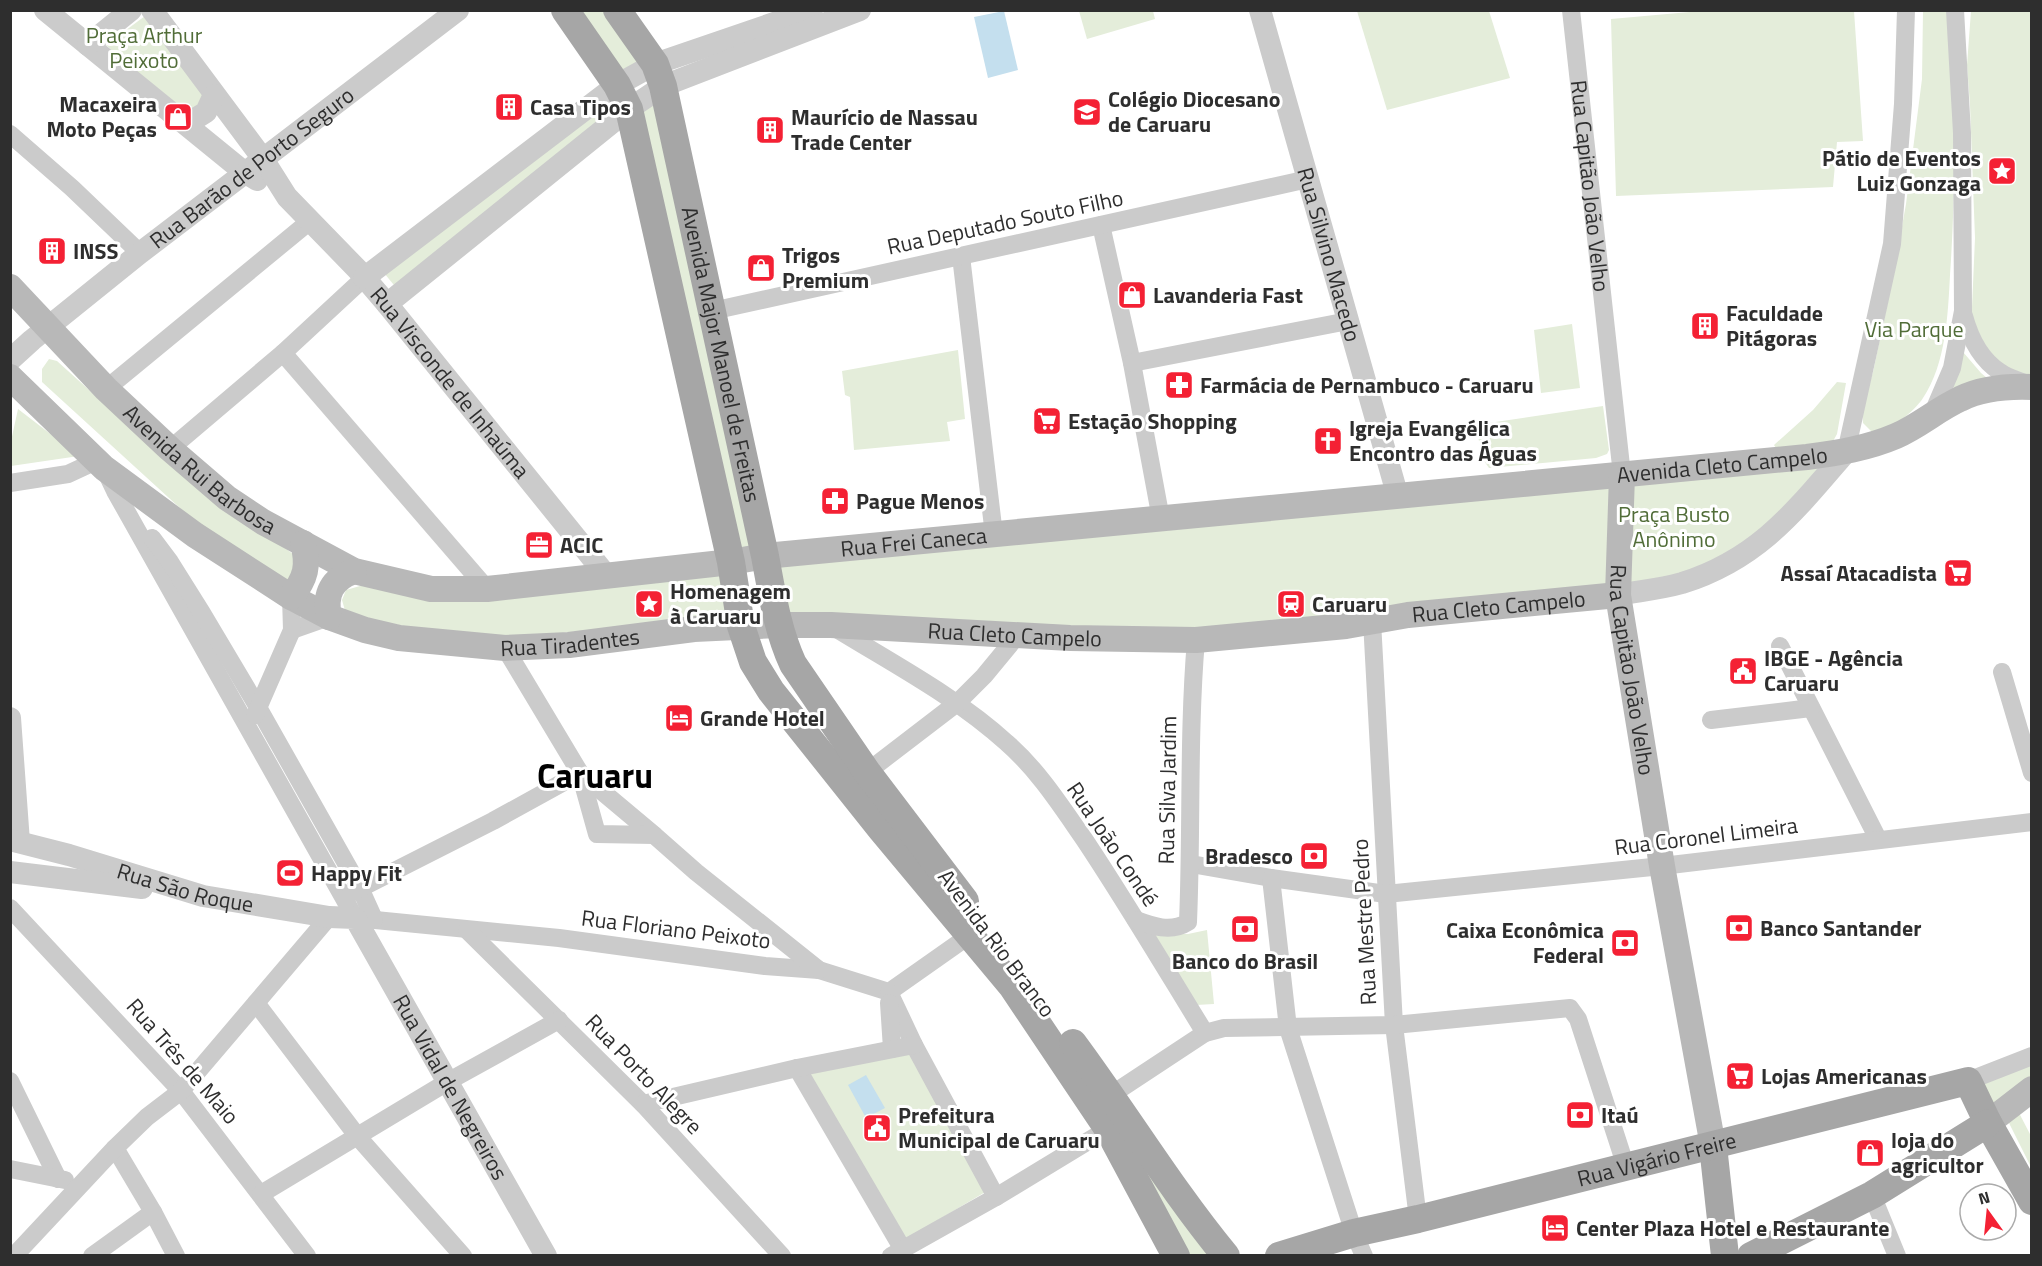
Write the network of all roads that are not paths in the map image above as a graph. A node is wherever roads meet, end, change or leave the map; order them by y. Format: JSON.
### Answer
{"nodes":[{"id":1,"x":45,"y":10,"type":"edge"},
{"id":2,"x":132,"y":10,"type":"edge"},
{"id":3,"x":152,"y":10,"type":"edge"},
{"id":4,"x":458,"y":10,"type":"edge"},
{"id":5,"x":565,"y":10,"type":"edge"},
{"id":6,"x":617,"y":10,"type":"edge"},
{"id":7,"x":812,"y":10,"type":"edge"},
{"id":8,"x":860,"y":10,"type":"edge"},
{"id":9,"x":1260,"y":10,"type":"edge"},
{"id":10,"x":1571,"y":10,"type":"edge"},
{"id":11,"x":1906,"y":10,"type":"edge"},
{"id":12,"x":1955,"y":10,"type":"edge"},
{"id":13,"x":88,"y":45,"type":"junction"},
{"id":14,"x":659,"y":75,"type":"junction"},
{"id":15,"x":214,"y":95,"type":"junction"},
{"id":16,"x":623,"y":97,"type":"junction"},
{"id":17,"x":187,"y":124,"type":"junction"},
{"id":18,"x":10,"y":134,"type":"edge"},
{"id":19,"x":262,"y":159,"type":"junction"},
{"id":20,"x":244,"y":172,"type":"junction"},
{"id":21,"x":1308,"y":179,"type":"junction"},
{"id":22,"x":288,"y":197,"type":"junction"},
{"id":23,"x":310,"y":221,"type":"junction"},
{"id":24,"x":1101,"y":225,"type":"junction"},
{"id":25,"x":140,"y":253,"type":"junction"},
{"id":26,"x":961,"y":256,"type":"junction"},
{"id":27,"x":364,"y":278,"type":"junction"},
{"id":28,"x":10,"y":287,"type":"edge"},
{"id":29,"x":387,"y":304,"type":"junction"},
{"id":30,"x":712,"y":310,"type":"junction"},
{"id":31,"x":1963,"y":311,"type":"junction"},
{"id":32,"x":1348,"y":321,"type":"junction"},
{"id":33,"x":55,"y":333,"type":"junction"},
{"id":34,"x":283,"y":353,"type":"junction"},
{"id":35,"x":1132,"y":363,"type":"junction"},
{"id":36,"x":11,"y":379,"type":"edge"},
{"id":37,"x":2031,"y":386,"type":"edge"},
{"id":38,"x":106,"y":389,"type":"junction"},
{"id":39,"x":1931,"y":417,"type":"junction"},
{"id":40,"x":170,"y":449,"type":"junction"},
{"id":41,"x":1846,"y":452,"type":"junction"},
{"id":42,"x":100,"y":465,"type":"junction"},
{"id":43,"x":1622,"y":475,"type":"junction"},
{"id":44,"x":10,"y":483,"type":"edge"},
{"id":45,"x":1398,"y":497,"type":"junction"},
{"id":46,"x":123,"y":505,"type":"junction"},
{"id":47,"x":1161,"y":519,"type":"junction"},
{"id":48,"x":994,"y":535,"type":"junction"},
{"id":49,"x":303,"y":543,"type":"junction"},
{"id":50,"x":765,"y":556,"type":"junction"},
{"id":51,"x":731,"y":561,"type":"junction"},
{"id":52,"x":354,"y":571,"type":"junction"},
{"id":53,"x":606,"y":575,"type":"junction"},
{"id":54,"x":431,"y":589,"type":"joint"},
{"id":55,"x":488,"y":589,"type":"junction"},
{"id":56,"x":1618,"y":595,"type":"junction"},
{"id":57,"x":291,"y":597,"type":"junction"},
{"id":58,"x":329,"y":617,"type":"junction"},
{"id":59,"x":1372,"y":621,"type":"junction"},
{"id":60,"x":778,"y":625,"type":"junction"},
{"id":61,"x":831,"y":625,"type":"junction"},
{"id":62,"x":741,"y":626,"type":"junction"},
{"id":63,"x":292,"y":630,"type":"junction"},
{"id":64,"x":1017,"y":636,"type":"junction"},
{"id":65,"x":1196,"y":640,"type":"junction"},
{"id":66,"x":1780,"y":646,"type":"dead end"},
{"id":67,"x":505,"y":648,"type":"junction"},
{"id":68,"x":2002,"y":672,"type":"dead end"},
{"id":69,"x":957,"y":703,"type":"junction"},
{"id":70,"x":1811,"y":708,"type":"junction"},
{"id":71,"x":259,"y":709,"type":"junction"},
{"id":72,"x":10,"y":718,"type":"edge"},
{"id":73,"x":1711,"y":720,"type":"dead end"},
{"id":74,"x":248,"y":726,"type":"junction"},
{"id":75,"x":867,"y":772,"type":"junction"},
{"id":76,"x":580,"y":773,"type":"junction"},
{"id":77,"x":2031,"y":773,"type":"edge"},
{"id":78,"x":2031,"y":822,"type":"edge"},
{"id":79,"x":654,"y":835,"type":"junction"},
{"id":80,"x":1878,"y":839,"type":"junction"},
{"id":81,"x":15,"y":841,"type":"edge"},
{"id":82,"x":45,"y":848,"type":"junction"},
{"id":83,"x":1191,"y":864,"type":"junction"},
{"id":84,"x":1662,"y":866,"type":"junction"},
{"id":85,"x":10,"y":872,"type":"edge"},
{"id":86,"x":38,"y":875,"type":"junction"},
{"id":87,"x":1271,"y":878,"type":"junction"},
{"id":88,"x":360,"y":888,"type":"junction"},
{"id":89,"x":1386,"y":894,"type":"junction"},
{"id":90,"x":203,"y":896,"type":"junction"},
{"id":91,"x":344,"y":897,"type":"junction"},
{"id":92,"x":10,"y":908,"type":"edge"},
{"id":93,"x":329,"y":917,"type":"junction"},
{"id":94,"x":364,"y":918,"type":"junction"},
{"id":95,"x":1136,"y":920,"type":"junction"},
{"id":96,"x":467,"y":930,"type":"junction"},
{"id":97,"x":772,"y":934,"type":"junction"},
{"id":98,"x":970,"y":935,"type":"junction"},
{"id":99,"x":765,"y":966,"type":"junction"},
{"id":100,"x":819,"y":970,"type":"junction"},
{"id":101,"x":889,"y":992,"type":"junction"},
{"id":102,"x":256,"y":1003,"type":"junction"},
{"id":103,"x":559,"y":1020,"type":"junction"},
{"id":104,"x":1395,"y":1025,"type":"junction"},
{"id":105,"x":1288,"y":1028,"type":"junction"},
{"id":106,"x":1205,"y":1033,"type":"junction"},
{"id":107,"x":914,"y":1045,"type":"junction"},
{"id":108,"x":892,"y":1049,"type":"junction"},
{"id":109,"x":2031,"y":1056,"type":"edge"},
{"id":110,"x":796,"y":1068,"type":"junction"},
{"id":111,"x":10,"y":1081,"type":"edge"},
{"id":112,"x":449,"y":1081,"type":"junction"},
{"id":113,"x":1968,"y":1081,"type":"junction"},
{"id":114,"x":2031,"y":1089,"type":"edge"},
{"id":115,"x":181,"y":1090,"type":"junction"},
{"id":116,"x":1111,"y":1095,"type":"junction"},
{"id":117,"x":643,"y":1104,"type":"junction"},
{"id":118,"x":1988,"y":1123,"type":"junction"},
{"id":119,"x":1108,"y":1129,"type":"junction"},
{"id":120,"x":358,"y":1137,"type":"junction"},
{"id":121,"x":1713,"y":1146,"type":"junction"},
{"id":122,"x":115,"y":1148,"type":"junction"},
{"id":123,"x":1626,"y":1167,"type":"junction"},
{"id":124,"x":10,"y":1169,"type":"edge"},
{"id":125,"x":58,"y":1179,"type":"junction"},
{"id":126,"x":82,"y":1182,"type":"junction"},
{"id":127,"x":261,"y":1194,"type":"junction"},
{"id":128,"x":1872,"y":1195,"type":"junction"},
{"id":129,"x":2030,"y":1195,"type":"edge"},
{"id":130,"x":996,"y":1197,"type":"junction"},
{"id":131,"x":153,"y":1212,"type":"junction"},
{"id":132,"x":1418,"y":1219,"type":"junction"},
{"id":133,"x":1359,"y":1244,"type":"edge"},
{"id":134,"x":896,"y":1252,"type":"edge"},
{"id":135,"x":457,"y":1254,"type":"edge"},
{"id":136,"x":14,"y":1256,"type":"edge"},
{"id":137,"x":92,"y":1256,"type":"edge"},
{"id":138,"x":176,"y":1256,"type":"edge"},
{"id":139,"x":307,"y":1256,"type":"edge"},
{"id":140,"x":546,"y":1256,"type":"edge"},
{"id":141,"x":782,"y":1256,"type":"edge"},
{"id":142,"x":1176,"y":1256,"type":"edge"},
{"id":143,"x":1226,"y":1256,"type":"edge"},
{"id":144,"x":1279,"y":1256,"type":"edge"},
{"id":145,"x":1725,"y":1256,"type":"edge"},
{"id":146,"x":1750,"y":1256,"type":"edge"},
{"id":147,"x":1897,"y":1256,"type":"edge"}],
"edges":[{"from":1,"to":13,"type":"street","name":"Rua Visconde de Inhaúma"},
{"from":2,"to":13,"type":"street"},
{"from":3,"to":15,"type":"street","name":"Rua Visconde de Inhaúma"},
{"from":4,"to":19,"type":"street","name":"Rua Barão de Porto Seguro"},
{"from":5,"to":16,"type":"main road"},
{"from":6,"to":14,"type":"main road"},
{"from":7,"to":14,"type":"street"},
{"from":8,"to":14,"type":"street"},
{"from":9,"to":21,"type":"street","name":"Rua Silvino Macedo"},
{"from":10,"to":43,"type":"street","name":"Rua Capitão João Velho"},
{"from":11,"to":41,"type":"street"},
{"from":12,"to":31,"type":"street"},
{"from":13,"to":17,"type":"street","name":"Rua Visconde de Inhaúma"},
{"from":14,"to":16,"type":"street"},
{"from":14,"to":30,"type":"main road","name":"Avenida Major Manoel de Freitas"},
{"from":15,"to":17,"type":"street"},
{"from":15,"to":19,"type":"street","name":"Rua Visconde de Inhaúma"},
{"from":16,"to":27,"type":"street"},
{"from":16,"to":29,"type":"street"},
{"from":16,"to":51,"type":"main road","name":"Avenida Major Manoel de Freitas"},
{"from":17,"to":20,"type":"street","name":"Rua Visconde de Inhaúma"},
{"from":18,"to":25,"type":"street"},
{"from":19,"to":20,"type":"street","name":"Rua Barão de Porto Seguro"},
{"from":19,"to":22,"type":"street","name":"Rua Visconde de Inhaúma"},
{"from":20,"to":22,"type":"street","name":"Rua Visconde de Inhaúma"},
{"from":20,"to":25,"type":"street","name":"Rua Barão de Porto Seguro"},
{"from":21,"to":24,"type":"street","name":"Rua Deputado Souto Filho"},
{"from":21,"to":32,"type":"street","name":"Rua Silvino Macedo"},
{"from":22,"to":23,"type":"street","name":"Rua Visconde de Inhaúma"},
{"from":23,"to":27,"type":"street","name":"Rua Visconde de Inhaúma"},
{"from":23,"to":38,"type":"street"},
{"from":24,"to":26,"type":"street","name":"Rua Deputado Souto Filho"},
{"from":24,"to":35,"type":"street"},
{"from":25,"to":33,"type":"street","name":"Rua Barão de Porto Seguro"},
{"from":26,"to":30,"type":"street","name":"Rua Deputado Souto Filho"},
{"from":26,"to":48,"type":"street"},
{"from":27,"to":29,"type":"street","name":"Rua Visconde de Inhaúma"},
{"from":27,"to":34,"type":"street"},
{"from":28,"to":33,"type":"main road","name":"Avenida Rui Barbosa"},
{"from":29,"to":53,"type":"street","name":"Rua Visconde de Inhaúma"},
{"from":30,"to":50,"type":"main road","name":"Avenida Major Manoel de Freitas"},
{"from":31,"to":37,"type":"street"},
{"from":31,"to":39,"type":"street"},
{"from":32,"to":35,"type":"street"},
{"from":32,"to":45,"type":"street","name":"Rua Silvino Macedo"},
{"from":33,"to":36,"type":"street","name":"Rua Barão de Porto Seguro"},
{"from":33,"to":38,"type":"main road","name":"Avenida Rui Barbosa"},
{"from":34,"to":40,"type":"street"},
{"from":34,"to":55,"type":"street"},
{"from":35,"to":47,"type":"street"},
{"from":36,"to":42,"type":"main road"},
{"from":37,"to":39,"type":"main road","name":"Avenida Cleto Campelo"},
{"from":38,"to":40,"type":"main road","name":"Avenida Rui Barbosa"},
{"from":39,"to":41,"type":"main road","name":"Avenida Cleto Campelo"},
{"from":40,"to":49,"type":"main road","name":"Avenida Rui Barbosa"},
{"from":41,"to":43,"type":"main road","name":"Avenida Cleto Campelo"},
{"from":41,"to":56,"type":"street","name":"Rua Cleto Campelo"},
{"from":42,"to":44,"type":"street"},
{"from":42,"to":46,"type":"street"},
{"from":42,"to":57,"type":"main road"},
{"from":43,"to":45,"type":"main road","name":"Avenida Cleto Campelo"},
{"from":43,"to":56,"type":"main road","name":"Rua Capitão João Velho"},
{"from":45,"to":47,"type":"main road","name":"Rua Frei Caneca"},
{"from":46,"to":71,"type":"street"},
{"from":46,"to":74,"type":"street"},
{"from":47,"to":48,"type":"main road","name":"Rua Frei Caneca"},
{"from":48,"to":50,"type":"main road","name":"Rua Frei Caneca"},
{"from":49,"to":52,"type":"main road","name":"Avenida Rui Barbosa"},
{"from":49,"to":57,"type":"main road"},
{"from":50,"to":51,"type":"main road","name":"Rua Frei Caneca"},
{"from":50,"to":60,"type":"main road","name":"Avenida Major Manoel de Freitas"},
{"from":51,"to":53,"type":"main road","name":"Rua Frei Caneca"},
{"from":51,"to":62,"type":"main road","name":"Avenida Major Manoel de Freitas"},
{"from":52,"to":54,"type":"main road","name":"Avenida Rui Barbosa"},
{"from":52,"to":58,"type":"main road"},
{"from":53,"to":55,"type":"main road","name":"Rua Frei Caneca"},
{"from":54,"to":55,"type":"main road","name":"Rua Frei Caneca"},
{"from":56,"to":59,"type":"main road","name":"Rua Cleto Campelo"},
{"from":56,"to":84,"type":"main road","name":"Rua Capitão João Velho"},
{"from":57,"to":58,"type":"main road"},
{"from":57,"to":63,"type":"street"},
{"from":58,"to":63,"type":"street"},
{"from":58,"to":67,"type":"main road","name":"Rua Tiradentes"},
{"from":59,"to":65,"type":"main road","name":"Rua Cleto Campelo"},
{"from":59,"to":89,"type":"street","name":"Rua Mestre Pedro"},
{"from":60,"to":61,"type":"main road","name":"Rua Cleto Campelo"},
{"from":60,"to":62,"type":"main road","name":"Rua Tiradentes"},
{"from":60,"to":75,"type":"main road","name":"Avenida Rio Branco"},
{"from":61,"to":64,"type":"main road","name":"Rua Cleto Campelo"},
{"from":61,"to":69,"type":"street","name":"Rua João Condé"},
{"from":62,"to":67,"type":"main road","name":"Rua Tiradentes"},
{"from":62,"to":98,"type":"main road","name":"Avenida Rio Branco"},
{"from":63,"to":71,"type":"street"},
{"from":64,"to":65,"type":"main road","name":"Rua Cleto Campelo"},
{"from":64,"to":69,"type":"street"},
{"from":65,"to":83,"type":"street","name":"Rua Silva Jardim"},
{"from":66,"to":70,"type":"street"},
{"from":67,"to":76,"type":"street"},
{"from":68,"to":77,"type":"street"},
{"from":69,"to":75,"type":"street"},
{"from":69,"to":95,"type":"street","name":"Rua João Condé"},
{"from":70,"to":73,"type":"street"},
{"from":70,"to":80,"type":"street"},
{"from":71,"to":74,"type":"street"},
{"from":71,"to":88,"type":"street"},
{"from":72,"to":81,"type":"street"},
{"from":74,"to":91,"type":"street"},
{"from":75,"to":116,"type":"main road","name":"Avenida Rio Branco"},
{"from":76,"to":79,"type":"street"},
{"from":76,"to":79,"type":"street"},
{"from":76,"to":88,"type":"street"},
{"from":78,"to":80,"type":"street","name":"Rua Coronel Limeira"},
{"from":79,"to":97,"type":"street"},
{"from":80,"to":84,"type":"street","name":"Rua Coronel Limeira"},
{"from":81,"to":82,"type":"street","name":"Rua São Roque"},
{"from":82,"to":86,"type":"street"},
{"from":82,"to":90,"type":"street","name":"Rua São Roque"},
{"from":83,"to":87,"type":"street","name":"Rua Coronel Limeira"},
{"from":83,"to":95,"type":"street","name":"Rua Silva Jardim"},
{"from":84,"to":89,"type":"street","name":"Rua Coronel Limeira"},
{"from":84,"to":121,"type":"main road","name":"Rua Capitão João Velho"},
{"from":85,"to":86,"type":"street"},
{"from":86,"to":90,"type":"street"},
{"from":87,"to":89,"type":"street","name":"Rua Coronel Limeira"},
{"from":87,"to":105,"type":"street"},
{"from":88,"to":91,"type":"street"},
{"from":88,"to":94,"type":"street"},
{"from":89,"to":104,"type":"street","name":"Rua Mestre Pedro"},
{"from":90,"to":93,"type":"street","name":"Rua São Roque"},
{"from":91,"to":94,"type":"street"},
{"from":92,"to":115,"type":"street","name":"Rua Três de Maio"},
{"from":93,"to":94,"type":"street","name":"Rua São Roque"},
{"from":93,"to":102,"type":"street"},
{"from":94,"to":96,"type":"street","name":"Rua Floriano Peixoto"},
{"from":94,"to":112,"type":"street","name":"Rua Vidal de Negreiros"},
{"from":95,"to":106,"type":"street","name":"Rua João Condé"},
{"from":96,"to":99,"type":"street","name":"Rua Floriano Peixoto"},
{"from":96,"to":103,"type":"street","name":"Rua Porto Alegre"},
{"from":97,"to":99,"type":"street"},
{"from":97,"to":100,"type":"street"},
{"from":98,"to":101,"type":"street"},
{"from":98,"to":119,"type":"main road","name":"Avenida Rio Branco"},
{"from":99,"to":100,"type":"street","name":"Rua Floriano Peixoto"},
{"from":100,"to":101,"type":"street","name":"Rua Floriano Peixoto"},
{"from":101,"to":107,"type":"street"},
{"from":101,"to":108,"type":"street"},
{"from":102,"to":115,"type":"street"},
{"from":102,"to":120,"type":"street"},
{"from":103,"to":112,"type":"street"},
{"from":103,"to":117,"type":"street","name":"Rua Porto Alegre"},
{"from":104,"to":105,"type":"street"},
{"from":104,"to":123,"type":"street"},
{"from":104,"to":132,"type":"street","name":"Rua Mestre Pedro"},
{"from":105,"to":106,"type":"street"},
{"from":105,"to":133,"type":"street"},
{"from":106,"to":116,"type":"street"},
{"from":107,"to":108,"type":"street"},
{"from":107,"to":130,"type":"street"},
{"from":108,"to":110,"type":"street"},
{"from":109,"to":113,"type":"street","name":"Rua Vigário Freire"},
{"from":110,"to":117,"type":"street"},
{"from":110,"to":134,"type":"street"},
{"from":111,"to":125,"type":"street"},
{"from":112,"to":120,"type":"street"},
{"from":112,"to":140,"type":"street","name":"Rua Vidal de Negreiros"},
{"from":113,"to":118,"type":"main road"},
{"from":113,"to":121,"type":"main road","name":"Rua Vigário Freire"},
{"from":114,"to":118,"type":"main road"},
{"from":115,"to":122,"type":"street"},
{"from":115,"to":127,"type":"street","name":"Rua Três de Maio"},
{"from":116,"to":119,"type":"street"},
{"from":116,"to":143,"type":"main road","name":"Avenida Rio Branco"},
{"from":117,"to":141,"type":"street","name":"Rua Porto Alegre"},
{"from":118,"to":128,"type":"main road"},
{"from":118,"to":129,"type":"main road"},
{"from":119,"to":130,"type":"street"},
{"from":119,"to":142,"type":"main road","name":"Avenida Rio Branco"},
{"from":120,"to":127,"type":"street"},
{"from":120,"to":135,"type":"street"},
{"from":121,"to":123,"type":"main road","name":"Rua Vigário Freire"},
{"from":121,"to":145,"type":"main road"},
{"from":122,"to":126,"type":"street"},
{"from":122,"to":131,"type":"street"},
{"from":123,"to":132,"type":"main road","name":"Rua Vigário Freire"},
{"from":124,"to":125,"type":"street"},
{"from":125,"to":126,"type":"street"},
{"from":126,"to":136,"type":"street"},
{"from":127,"to":139,"type":"street","name":"Rua Três de Maio"},
{"from":128,"to":146,"type":"main road"},
{"from":128,"to":147,"type":"street"},
{"from":130,"to":134,"type":"street"},
{"from":131,"to":137,"type":"street"},
{"from":131,"to":138,"type":"street"},
{"from":132,"to":133,"type":"main road","name":"Rua Vigário Freire"},
{"from":133,"to":144,"type":"main road","name":"Rua Vigário Freire"}]}
